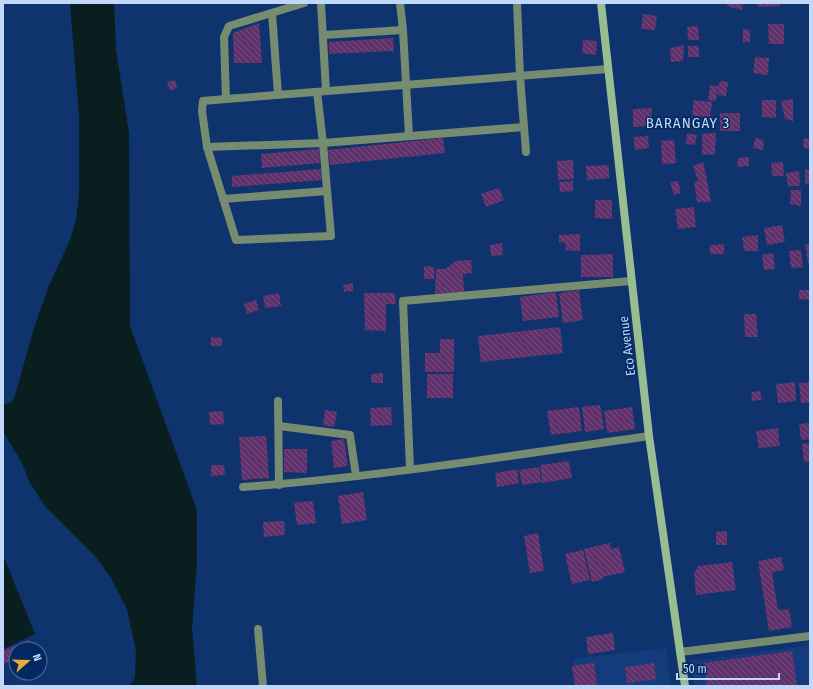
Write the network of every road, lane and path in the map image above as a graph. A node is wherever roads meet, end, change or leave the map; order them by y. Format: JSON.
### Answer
{"nodes":[{"id":1,"x":304,"y":3,"type":"edge"},
{"id":2,"x":321,"y":3,"type":"edge"},
{"id":3,"x":400,"y":3,"type":"edge"},
{"id":4,"x":517,"y":3,"type":"edge"},
{"id":5,"x":601,"y":3,"type":"edge"},
{"id":6,"x":272,"y":13,"type":"junction"},
{"id":7,"x":403,"y":30,"type":"junction"},
{"id":8,"x":323,"y":35,"type":"junction"},
{"id":9,"x":608,"y":69,"type":"junction"},
{"id":10,"x":520,"y":76,"type":"junction"},
{"id":11,"x":406,"y":85,"type":"junction"},
{"id":12,"x":322,"y":92,"type":"junction"},
{"id":13,"x":278,"y":95,"type":"junction"},
{"id":14,"x":226,"y":99,"type":"junction"},
{"id":15,"x":524,"y":127,"type":"junction"},
{"id":16,"x":409,"y":136,"type":"junction"},
{"id":17,"x":324,"y":143,"type":"junction"},
{"id":18,"x":207,"y":147,"type":"junction"},
{"id":19,"x":526,"y":152,"type":"dead end"},
{"id":20,"x":327,"y":191,"type":"junction"},
{"id":21,"x":223,"y":199,"type":"junction"},
{"id":22,"x":631,"y":281,"type":"junction"},
{"id":23,"x":278,"y":401,"type":"dead end"},
{"id":24,"x":279,"y":426,"type":"junction"},
{"id":25,"x":649,"y":436,"type":"junction"},
{"id":26,"x":410,"y":469,"type":"junction"},
{"id":27,"x":356,"y":476,"type":"junction"},
{"id":28,"x":279,"y":484,"type":"junction"},
{"id":29,"x":243,"y":487,"type":"dead end"},
{"id":30,"x":258,"y":629,"type":"dead end"},
{"id":31,"x":810,"y":636,"type":"edge"},
{"id":32,"x":680,"y":652,"type":"junction"},
{"id":33,"x":263,"y":686,"type":"edge"},
{"id":34,"x":685,"y":686,"type":"edge"}],
"edges":[{"from":1,"to":6,"type":"street"},
{"from":2,"to":8,"type":"street"},
{"from":3,"to":7,"type":"street"},
{"from":4,"to":10,"type":"street"},
{"from":5,"to":9,"type":"main road","name":"Eco Avenue"},
{"from":6,"to":13,"type":"street"},
{"from":6,"to":14,"type":"street"},
{"from":7,"to":8,"type":"street"},
{"from":7,"to":11,"type":"street"},
{"from":8,"to":12,"type":"street"},
{"from":9,"to":10,"type":"street"},
{"from":9,"to":22,"type":"main road","name":"Eco Avenue"},
{"from":10,"to":11,"type":"street"},
{"from":10,"to":15,"type":"street"},
{"from":11,"to":12,"type":"street"},
{"from":11,"to":16,"type":"street"},
{"from":12,"to":13,"type":"street"},
{"from":12,"to":17,"type":"street"},
{"from":13,"to":14,"type":"street"},
{"from":14,"to":18,"type":"street"},
{"from":15,"to":16,"type":"street"},
{"from":15,"to":19,"type":"street"},
{"from":16,"to":17,"type":"street"},
{"from":17,"to":18,"type":"street"},
{"from":17,"to":20,"type":"street"},
{"from":18,"to":21,"type":"street"},
{"from":20,"to":21,"type":"street"},
{"from":20,"to":21,"type":"street"},
{"from":22,"to":25,"type":"main road","name":"Eco Avenue"},
{"from":22,"to":26,"type":"street"},
{"from":23,"to":24,"type":"street"},
{"from":24,"to":27,"type":"street"},
{"from":24,"to":28,"type":"street"},
{"from":25,"to":26,"type":"street"},
{"from":25,"to":32,"type":"main road","name":"Eco Avenue"},
{"from":26,"to":27,"type":"street"},
{"from":27,"to":28,"type":"street"},
{"from":28,"to":29,"type":"street"},
{"from":30,"to":33,"type":"street"},
{"from":31,"to":32,"type":"street"},
{"from":32,"to":34,"type":"main road","name":"Eco Avenue"}]}
